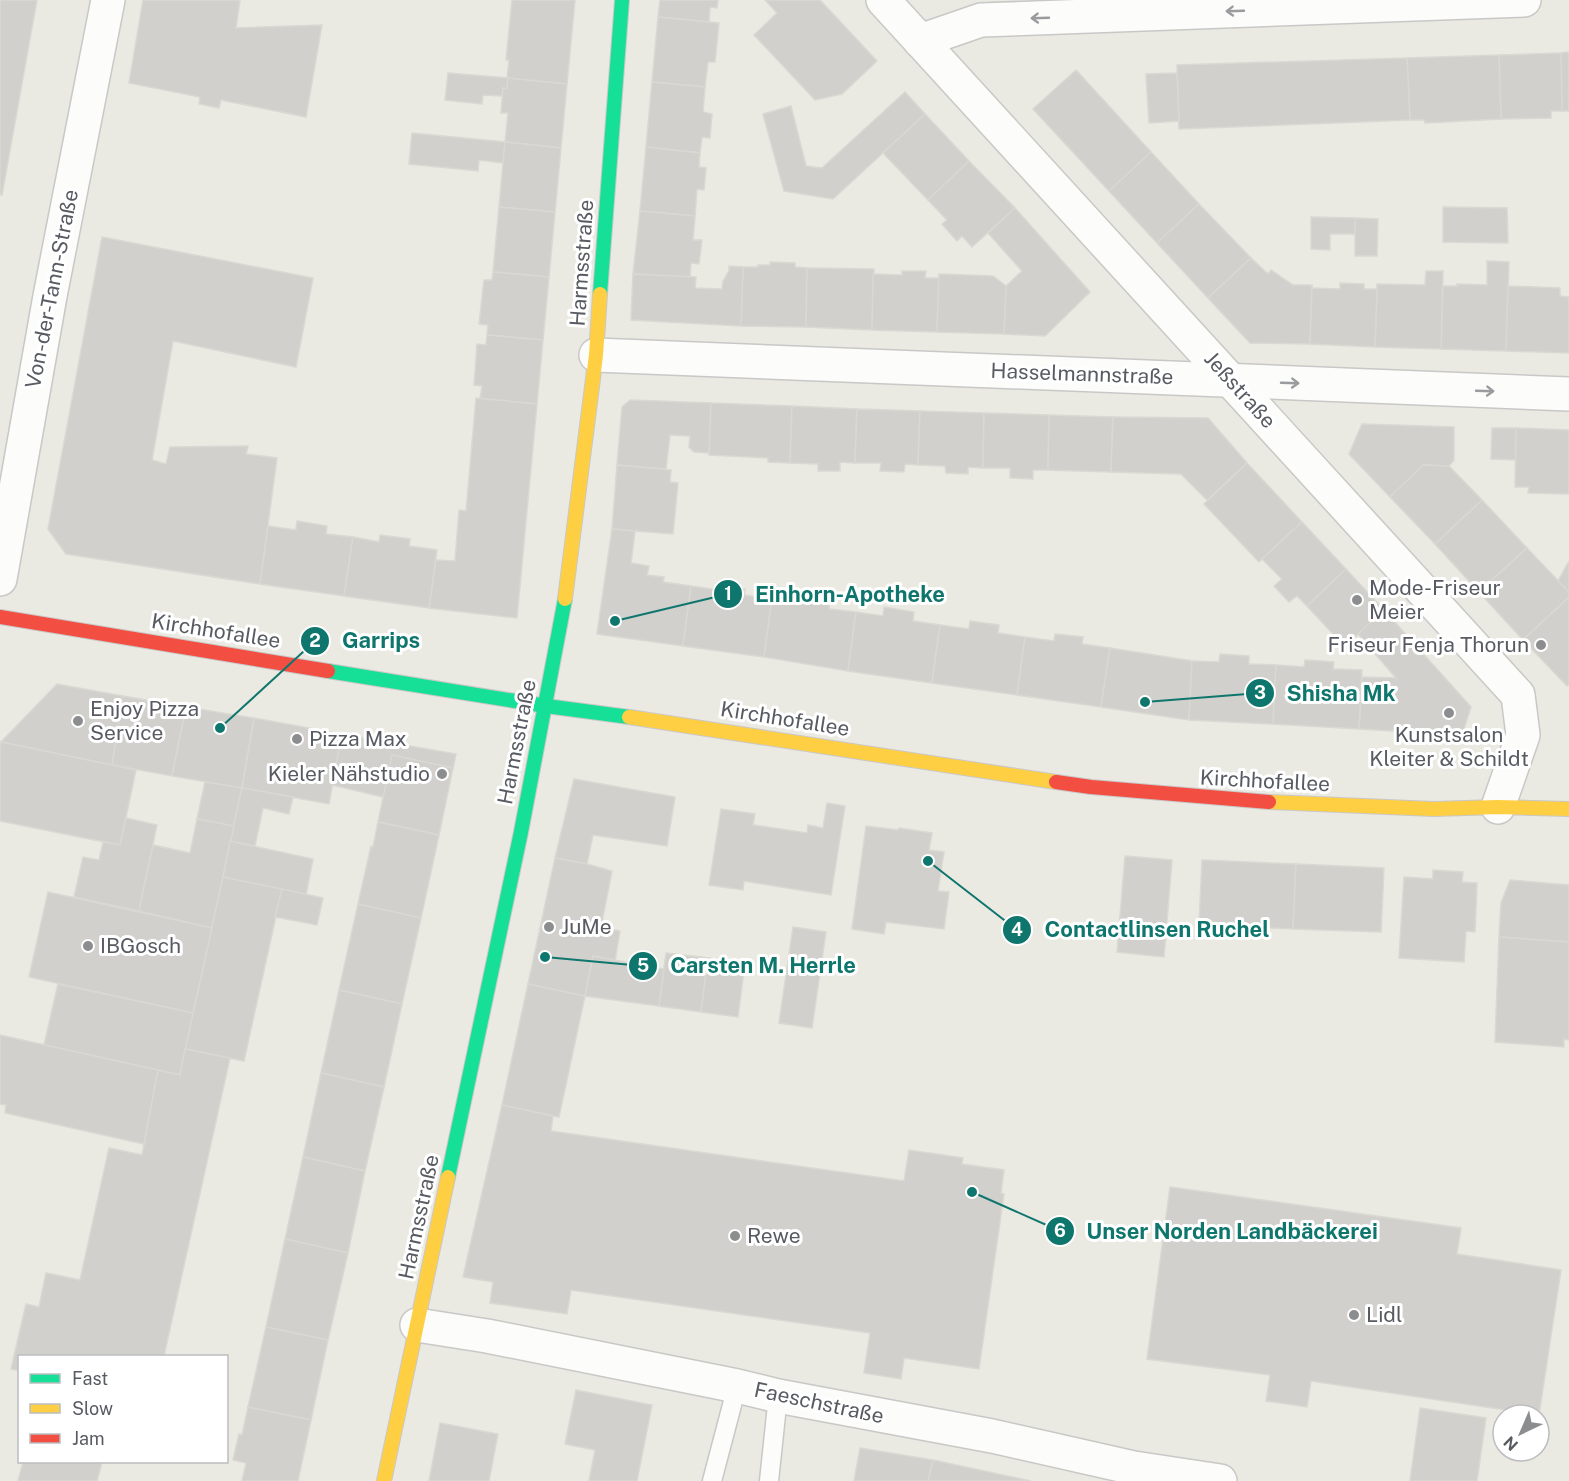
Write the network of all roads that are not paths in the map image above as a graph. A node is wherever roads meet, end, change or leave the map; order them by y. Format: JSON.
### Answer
{"nodes":[{"id":1,"x":108,"y":0,"type":"edge"},
{"id":2,"x":622,"y":0,"type":"edge"},
{"id":3,"x":883,"y":0,"type":"edge"},
{"id":4,"x":1524,"y":0,"type":"edge"},
{"id":5,"x":920,"y":41,"type":"junction"},
{"id":6,"x":596,"y":355,"type":"junction"},
{"id":7,"x":1231,"y":380,"type":"junction"},
{"id":8,"x":1569,"y":394,"type":"edge"},
{"id":9,"x":0,"y":579,"type":"edge"},
{"id":10,"x":0,"y":617,"type":"edge"},
{"id":11,"x":546,"y":706,"type":"junction"},
{"id":12,"x":1498,"y":807,"type":"junction"},
{"id":13,"x":1569,"y":809,"type":"edge"},
{"id":14,"x":417,"y":1325,"type":"junction"},
{"id":15,"x":737,"y":1386,"type":"junction"},
{"id":16,"x":778,"y":1396,"type":"junction"},
{"id":17,"x":384,"y":1481,"type":"edge"},
{"id":18,"x":712,"y":1481,"type":"edge"},
{"id":19,"x":769,"y":1481,"type":"edge"},
{"id":20,"x":1220,"y":1481,"type":"edge"}],
"edges":[{"from":1,"to":9,"type":"street","name":"Von-der-Tann-Straße"},
{"from":2,"to":6,"type":"street","name":"Harmsstraße"},
{"from":3,"to":5,"type":"street","name":"Jeßstraße"},
{"from":4,"to":5,"type":"street","one_way":true},
{"from":5,"to":7,"type":"street","name":"Jeßstraße"},
{"from":6,"to":7,"type":"street","name":"Hasselmannstraße"},
{"from":6,"to":11,"type":"street","name":"Harmsstraße"},
{"from":7,"to":8,"type":"street","name":"Hasselmannstraße","one_way":true},
{"from":7,"to":12,"type":"street","name":"Jeßstraße"},
{"from":10,"to":11,"type":"street","name":"Kirchhofallee"},
{"from":11,"to":12,"type":"street","name":"Kirchhofallee"},
{"from":11,"to":14,"type":"street","name":"Harmsstraße"},
{"from":12,"to":13,"type":"street","name":"Kirchhofallee"},
{"from":14,"to":15,"type":"street","name":"Faeschstraße"},
{"from":14,"to":17,"type":"street","name":"Harmsstraße"},
{"from":15,"to":16,"type":"street","name":"Faeschstraße"},
{"from":15,"to":18,"type":"lane"},
{"from":16,"to":19,"type":"lane"},
{"from":16,"to":20,"type":"street","name":"Faeschstraße"}]}
